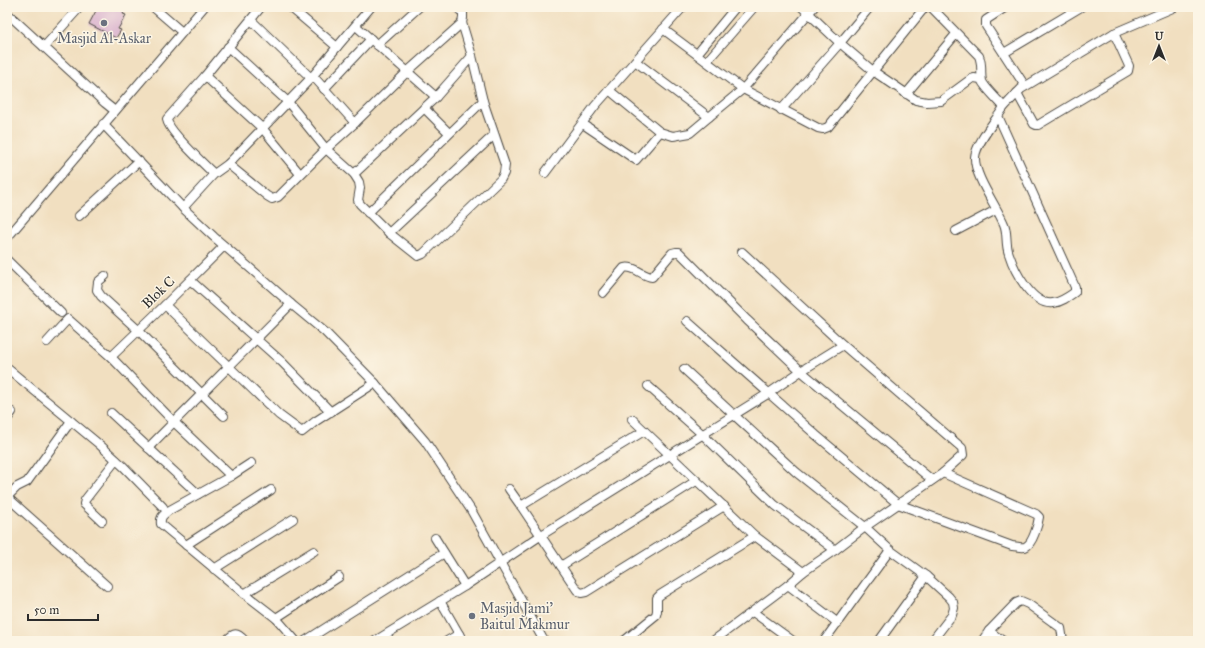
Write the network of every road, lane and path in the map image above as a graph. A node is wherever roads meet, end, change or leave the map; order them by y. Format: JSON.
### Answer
{"nodes":[{"id":1,"x":80,"y":7,"type":"edge"},
{"id":2,"x":153,"y":7,"type":"edge"},
{"id":3,"x":204,"y":7,"type":"edge"},
{"id":4,"x":261,"y":7,"type":"edge"},
{"id":5,"x":290,"y":7,"type":"edge"},
{"id":6,"x":372,"y":7,"type":"edge"},
{"id":7,"x":419,"y":7,"type":"edge"},
{"id":8,"x":456,"y":7,"type":"edge"},
{"id":9,"x":683,"y":7,"type":"edge"},
{"id":10,"x":754,"y":7,"type":"edge"},
{"id":11,"x":802,"y":7,"type":"edge"},
{"id":12,"x":870,"y":7,"type":"edge"},
{"id":13,"x":925,"y":7,"type":"edge"},
{"id":14,"x":931,"y":7,"type":"edge"},
{"id":15,"x":1006,"y":7,"type":"edge"},
{"id":16,"x":1081,"y":7,"type":"edge"},
{"id":17,"x":1174,"y":7,"type":"edge"},
{"id":18,"x":734,"y":8,"type":"edge"},
{"id":19,"x":811,"y":10,"type":"edge"},
{"id":20,"x":7,"y":13,"type":"edge"},
{"id":21,"x":746,"y":16,"type":"junction"},
{"id":22,"x":251,"y":20,"type":"junction"},
{"id":23,"x":462,"y":23,"type":"junction"},
{"id":24,"x":356,"y":26,"type":"junction"},
{"id":25,"x":663,"y":28,"type":"junction"},
{"id":26,"x":182,"y":32,"type":"junction"},
{"id":27,"x":1114,"y":33,"type":"junction"},
{"id":28,"x":956,"y":34,"type":"junction"},
{"id":29,"x":374,"y":42,"type":"junction"},
{"id":30,"x":840,"y":43,"type":"junction"},
{"id":31,"x":44,"y":47,"type":"junction"},
{"id":32,"x":228,"y":47,"type":"junction"},
{"id":33,"x":337,"y":47,"type":"junction"},
{"id":34,"x":1004,"y":53,"type":"junction"},
{"id":35,"x":697,"y":54,"type":"junction"},
{"id":36,"x":472,"y":56,"type":"junction"},
{"id":37,"x":635,"y":61,"type":"junction"},
{"id":38,"x":707,"y":61,"type":"junction"},
{"id":39,"x":873,"y":71,"type":"junction"},
{"id":40,"x":407,"y":72,"type":"junction"},
{"id":41,"x":204,"y":76,"type":"junction"},
{"id":42,"x":312,"y":77,"type":"junction"},
{"id":43,"x":981,"y":79,"type":"junction"},
{"id":44,"x":1025,"y":86,"type":"junction"},
{"id":45,"x":324,"y":88,"type":"junction"},
{"id":46,"x":743,"y":89,"type":"junction"},
{"id":47,"x":609,"y":90,"type":"junction"},
{"id":48,"x":1017,"y":93,"type":"junction"},
{"id":49,"x":906,"y":94,"type":"junction"},
{"id":50,"x":436,"y":97,"type":"junction"},
{"id":51,"x":483,"y":101,"type":"junction"},
{"id":52,"x":288,"y":102,"type":"junction"},
{"id":53,"x":1003,"y":106,"type":"junction"},
{"id":54,"x":424,"y":108,"type":"junction"},
{"id":55,"x":782,"y":110,"type":"junction"},
{"id":56,"x":115,"y":111,"type":"junction"},
{"id":57,"x":998,"y":116,"type":"junction"},
{"id":58,"x":709,"y":117,"type":"junction"},
{"id":59,"x":355,"y":123,"type":"junction"},
{"id":60,"x":103,"y":124,"type":"junction"},
{"id":61,"x":583,"y":124,"type":"junction"},
{"id":62,"x":262,"y":129,"type":"junction"},
{"id":63,"x":660,"y":132,"type":"junction"},
{"id":64,"x":449,"y":133,"type":"junction"},
{"id":65,"x":494,"y":135,"type":"junction"},
{"id":66,"x":326,"y":149,"type":"junction"},
{"id":67,"x":138,"y":161,"type":"junction"},
{"id":68,"x":228,"y":164,"type":"junction"},
{"id":69,"x":545,"y":173,"type":"dead end"},
{"id":70,"x":214,"y":174,"type":"junction"},
{"id":71,"x":300,"y":174,"type":"junction"},
{"id":72,"x":354,"y":174,"type":"junction"},
{"id":73,"x":183,"y":208,"type":"junction"},
{"id":74,"x":996,"y":210,"type":"junction"},
{"id":75,"x":368,"y":213,"type":"junction"},
{"id":76,"x":78,"y":216,"type":"dead end"},
{"id":77,"x":956,"y":231,"type":"dead end"},
{"id":78,"x":389,"y":233,"type":"junction"},
{"id":79,"x":7,"y":238,"type":"edge"},
{"id":80,"x":224,"y":246,"type":"junction"},
{"id":81,"x":742,"y":252,"type":"dead end"},
{"id":82,"x":7,"y":260,"type":"edge"},
{"id":83,"x":105,"y":276,"type":"dead end"},
{"id":84,"x":190,"y":280,"type":"junction"},
{"id":85,"x":603,"y":293,"type":"dead end"},
{"id":86,"x":291,"y":304,"type":"junction"},
{"id":87,"x":166,"y":305,"type":"junction"},
{"id":88,"x":61,"y":313,"type":"dead end"},
{"id":89,"x":687,"y":321,"type":"dead end"},
{"id":90,"x":138,"y":330,"type":"junction"},
{"id":91,"x":256,"y":339,"type":"junction"},
{"id":92,"x":47,"y":342,"type":"dead end"},
{"id":93,"x":842,"y":345,"type":"junction"},
{"id":94,"x":111,"y":357,"type":"junction"},
{"id":95,"x":229,"y":366,"type":"junction"},
{"id":96,"x":7,"y":368,"type":"edge"},
{"id":97,"x":684,"y":369,"type":"dead end"},
{"id":98,"x":801,"y":371,"type":"junction"},
{"id":99,"x":375,"y":383,"type":"junction"},
{"id":100,"x":648,"y":386,"type":"dead end"},
{"id":101,"x":769,"y":393,"type":"junction"},
{"id":102,"x":202,"y":394,"type":"junction"},
{"id":103,"x":331,"y":412,"type":"junction"},
{"id":104,"x":111,"y":413,"type":"dead end"},
{"id":105,"x":734,"y":414,"type":"junction"},
{"id":106,"x":224,"y":416,"type":"dead end"},
{"id":107,"x":632,"y":419,"type":"dead end"},
{"id":108,"x":71,"y":421,"type":"junction"},
{"id":109,"x":174,"y":422,"type":"junction"},
{"id":110,"x":644,"y":431,"type":"junction"},
{"id":111,"x":702,"y":434,"type":"junction"},
{"id":112,"x":148,"y":448,"type":"junction"},
{"id":113,"x":670,"y":454,"type":"junction"},
{"id":114,"x":116,"y":460,"type":"junction"},
{"id":115,"x":251,"y":464,"type":"dead end"},
{"id":116,"x":943,"y":472,"type":"junction"},
{"id":117,"x":231,"y":476,"type":"junction"},
{"id":118,"x":932,"y":480,"type":"junction"},
{"id":119,"x":696,"y":481,"type":"junction"},
{"id":120,"x":509,"y":489,"type":"dead end"},
{"id":121,"x":271,"y":490,"type":"dead end"},
{"id":122,"x":198,"y":494,"type":"junction"},
{"id":123,"x":8,"y":500,"type":"edge"},
{"id":124,"x":898,"y":504,"type":"junction"},
{"id":125,"x":521,"y":506,"type":"junction"},
{"id":126,"x":724,"y":506,"type":"junction"},
{"id":127,"x":163,"y":507,"type":"dead end"},
{"id":128,"x":293,"y":520,"type":"dead end"},
{"id":129,"x":102,"y":521,"type":"dead end"},
{"id":130,"x":864,"y":527,"type":"junction"},
{"id":131,"x":540,"y":536,"type":"junction"},
{"id":132,"x":755,"y":536,"type":"junction"},
{"id":133,"x":435,"y":538,"type":"dead end"},
{"id":134,"x":186,"y":545,"type":"junction"},
{"id":135,"x":835,"y":550,"type":"junction"},
{"id":136,"x":890,"y":550,"type":"junction"},
{"id":137,"x":314,"y":551,"type":"dead end"},
{"id":138,"x":444,"y":553,"type":"junction"},
{"id":139,"x":501,"y":563,"type":"junction"},
{"id":140,"x":561,"y":566,"type":"junction"},
{"id":141,"x":214,"y":569,"type":"junction"},
{"id":142,"x":803,"y":572,"type":"junction"},
{"id":143,"x":926,"y":576,"type":"junction"},
{"id":144,"x":339,"y":577,"type":"dead end"},
{"id":145,"x":788,"y":585,"type":"junction"},
{"id":146,"x":107,"y":586,"type":"dead end"},
{"id":147,"x":465,"y":586,"type":"junction"},
{"id":148,"x":244,"y":594,"type":"junction"},
{"id":149,"x":440,"y":601,"type":"junction"},
{"id":150,"x":753,"y":612,"type":"junction"},
{"id":151,"x":276,"y":618,"type":"junction"},
{"id":152,"x":838,"y":623,"type":"junction"},
{"id":153,"x":989,"y":631,"type":"junction"},
{"id":154,"x":461,"y":637,"type":"edge"},
{"id":155,"x":718,"y":640,"type":"edge"},
{"id":156,"x":226,"y":641,"type":"edge"},
{"id":157,"x":245,"y":641,"type":"edge"},
{"id":158,"x":296,"y":641,"type":"edge"},
{"id":159,"x":305,"y":641,"type":"edge"},
{"id":160,"x":375,"y":641,"type":"edge"},
{"id":161,"x":447,"y":641,"type":"edge"},
{"id":162,"x":544,"y":641,"type":"edge"},
{"id":163,"x":624,"y":641,"type":"edge"},
{"id":164,"x":793,"y":641,"type":"edge"},
{"id":165,"x":824,"y":641,"type":"edge"},
{"id":166,"x":880,"y":641,"type":"edge"},
{"id":167,"x":932,"y":641,"type":"edge"},
{"id":168,"x":982,"y":641,"type":"edge"},
{"id":169,"x":1003,"y":641,"type":"edge"},
{"id":170,"x":1063,"y":641,"type":"edge"}],
"edges":[{"from":1,"to":31,"type":"street"},
{"from":2,"to":26,"type":"street"},
{"from":3,"to":26,"type":"street"},
{"from":4,"to":22,"type":"street"},
{"from":5,"to":33,"type":"street"},
{"from":6,"to":24,"type":"street"},
{"from":7,"to":29,"type":"street"},
{"from":8,"to":23,"type":"street"},
{"from":9,"to":25,"type":"street"},
{"from":10,"to":21,"type":"street"},
{"from":11,"to":19,"type":"street"},
{"from":12,"to":30,"type":"street"},
{"from":13,"to":39,"type":"street"},
{"from":14,"to":28,"type":"street"},
{"from":15,"to":34,"type":"street"},
{"from":16,"to":34,"type":"street"},
{"from":17,"to":27,"type":"street"},
{"from":18,"to":21,"type":"street"},
{"from":18,"to":35,"type":"street"},
{"from":19,"to":30,"type":"street"},
{"from":19,"to":46,"type":"street"},
{"from":20,"to":31,"type":"street"},
{"from":21,"to":38,"type":"street"},
{"from":22,"to":32,"type":"street"},
{"from":22,"to":42,"type":"street"},
{"from":23,"to":36,"type":"street"},
{"from":23,"to":40,"type":"street"},
{"from":24,"to":29,"type":"street"},
{"from":24,"to":33,"type":"street"},
{"from":25,"to":35,"type":"street"},
{"from":25,"to":37,"type":"street"},
{"from":26,"to":56,"type":"street"},
{"from":27,"to":44,"type":"street"},
{"from":27,"to":48,"type":"street"},
{"from":28,"to":43,"type":"street"},
{"from":28,"to":49,"type":"street"},
{"from":29,"to":40,"type":"street"},
{"from":29,"to":45,"type":"street"},
{"from":30,"to":39,"type":"street"},
{"from":30,"to":55,"type":"street"},
{"from":31,"to":56,"type":"street"},
{"from":32,"to":41,"type":"street"},
{"from":32,"to":52,"type":"street"},
{"from":33,"to":42,"type":"street"},
{"from":34,"to":44,"type":"street"},
{"from":35,"to":38,"type":"street"},
{"from":36,"to":50,"type":"street"},
{"from":36,"to":51,"type":"street"},
{"from":37,"to":47,"type":"street"},
{"from":37,"to":58,"type":"street"},
{"from":38,"to":46,"type":"street"},
{"from":39,"to":49,"type":"street"},
{"from":39,"to":55,"type":"street"},
{"from":40,"to":50,"type":"street"},
{"from":40,"to":59,"type":"street"},
{"from":41,"to":62,"type":"street"},
{"from":41,"to":70,"type":"street"},
{"from":42,"to":45,"type":"street"},
{"from":42,"to":52,"type":"street"},
{"from":43,"to":49,"type":"street"},
{"from":43,"to":53,"type":"street"},
{"from":44,"to":48,"type":"street"},
{"from":45,"to":59,"type":"street"},
{"from":46,"to":55,"type":"street"},
{"from":46,"to":58,"type":"street"},
{"from":47,"to":61,"type":"street"},
{"from":47,"to":63,"type":"street"},
{"from":48,"to":53,"type":"street"},
{"from":50,"to":54,"type":"street"},
{"from":51,"to":64,"type":"street"},
{"from":51,"to":65,"type":"street"},
{"from":52,"to":62,"type":"street"},
{"from":52,"to":66,"type":"street"},
{"from":53,"to":57,"type":"street"},
{"from":54,"to":64,"type":"street"},
{"from":54,"to":72,"type":"street"},
{"from":56,"to":60,"type":"street"},
{"from":57,"to":74,"type":"street"},
{"from":57,"to":74,"type":"street"},
{"from":58,"to":63,"type":"street"},
{"from":59,"to":66,"type":"street"},
{"from":60,"to":67,"type":"street"},
{"from":60,"to":79,"type":"street"},
{"from":61,"to":63,"type":"street"},
{"from":61,"to":69,"type":"street"},
{"from":62,"to":68,"type":"street"},
{"from":62,"to":71,"type":"street"},
{"from":64,"to":75,"type":"street"},
{"from":65,"to":78,"type":"street"},
{"from":65,"to":78,"type":"street"},
{"from":66,"to":71,"type":"street"},
{"from":66,"to":72,"type":"street"},
{"from":67,"to":73,"type":"street"},
{"from":67,"to":76,"type":"street"},
{"from":68,"to":70,"type":"street"},
{"from":68,"to":71,"type":"street"},
{"from":70,"to":73,"type":"street"},
{"from":72,"to":75,"type":"street"},
{"from":73,"to":80,"type":"street"},
{"from":74,"to":77,"type":"street"},
{"from":75,"to":78,"type":"street"},
{"from":80,"to":84,"type":"street","name":"Blok C"},
{"from":80,"to":86,"type":"street"},
{"from":81,"to":93,"type":"street"},
{"from":82,"to":88,"type":"street"},
{"from":83,"to":90,"type":"street"},
{"from":84,"to":87,"type":"street","name":"Blok C"},
{"from":84,"to":91,"type":"street"},
{"from":85,"to":98,"type":"street"},
{"from":86,"to":91,"type":"street"},
{"from":86,"to":99,"type":"street"},
{"from":87,"to":90,"type":"street","name":"Blok C"},
{"from":87,"to":95,"type":"street"},
{"from":89,"to":101,"type":"street"},
{"from":90,"to":94,"type":"street","name":"Blok C"},
{"from":90,"to":102,"type":"street"},
{"from":91,"to":95,"type":"street"},
{"from":91,"to":103,"type":"street"},
{"from":92,"to":94,"type":"street"},
{"from":93,"to":98,"type":"street"},
{"from":93,"to":116,"type":"street"},
{"from":94,"to":109,"type":"street"},
{"from":95,"to":102,"type":"street"},
{"from":95,"to":103,"type":"street"},
{"from":96,"to":108,"type":"street"},
{"from":97,"to":105,"type":"street"},
{"from":98,"to":101,"type":"street"},
{"from":98,"to":118,"type":"street"},
{"from":99,"to":103,"type":"street"},
{"from":99,"to":139,"type":"street"},
{"from":100,"to":111,"type":"street"},
{"from":101,"to":105,"type":"street"},
{"from":101,"to":124,"type":"street"},
{"from":102,"to":106,"type":"street"},
{"from":102,"to":109,"type":"street"},
{"from":104,"to":112,"type":"street"},
{"from":105,"to":111,"type":"street"},
{"from":105,"to":130,"type":"street"},
{"from":107,"to":110,"type":"street"},
{"from":108,"to":114,"type":"street"},
{"from":108,"to":123,"type":"street"},
{"from":109,"to":112,"type":"street"},
{"from":109,"to":117,"type":"street"},
{"from":110,"to":113,"type":"street"},
{"from":110,"to":125,"type":"street"},
{"from":111,"to":113,"type":"street"},
{"from":111,"to":135,"type":"street"},
{"from":112,"to":122,"type":"street"},
{"from":113,"to":119,"type":"street"},
{"from":113,"to":131,"type":"street"},
{"from":114,"to":127,"type":"street"},
{"from":114,"to":129,"type":"street"},
{"from":115,"to":117,"type":"street"},
{"from":116,"to":118,"type":"street"},
{"from":116,"to":124,"type":"street"},
{"from":117,"to":122,"type":"street"},
{"from":118,"to":124,"type":"street"},
{"from":119,"to":126,"type":"street"},
{"from":119,"to":140,"type":"street"},
{"from":120,"to":125,"type":"street"},
{"from":121,"to":134,"type":"street"},
{"from":122,"to":134,"type":"street"},
{"from":123,"to":146,"type":"street"},
{"from":124,"to":130,"type":"street"},
{"from":125,"to":131,"type":"street"},
{"from":126,"to":132,"type":"street"},
{"from":126,"to":140,"type":"street"},
{"from":128,"to":141,"type":"street"},
{"from":130,"to":135,"type":"street"},
{"from":130,"to":136,"type":"street"},
{"from":131,"to":139,"type":"street"},
{"from":131,"to":140,"type":"street"},
{"from":132,"to":142,"type":"street"},
{"from":132,"to":163,"type":"street"},
{"from":133,"to":138,"type":"street"},
{"from":134,"to":141,"type":"street"},
{"from":135,"to":142,"type":"street"},
{"from":136,"to":143,"type":"street"},
{"from":136,"to":152,"type":"street"},
{"from":137,"to":148,"type":"street"},
{"from":138,"to":147,"type":"street"},
{"from":138,"to":159,"type":"street"},
{"from":139,"to":147,"type":"street"},
{"from":139,"to":162,"type":"street"},
{"from":141,"to":148,"type":"street"},
{"from":142,"to":145,"type":"street"},
{"from":143,"to":166,"type":"street"},
{"from":143,"to":167,"type":"street"},
{"from":144,"to":151,"type":"street"},
{"from":145,"to":150,"type":"street"},
{"from":145,"to":152,"type":"street"},
{"from":147,"to":149,"type":"street"},
{"from":148,"to":151,"type":"street"},
{"from":149,"to":154,"type":"street"},
{"from":149,"to":160,"type":"street"},
{"from":150,"to":155,"type":"street"},
{"from":150,"to":164,"type":"street"},
{"from":151,"to":158,"type":"street"},
{"from":152,"to":165,"type":"street"},
{"from":153,"to":168,"type":"street"},
{"from":153,"to":169,"type":"street"},
{"from":153,"to":170,"type":"street"},
{"from":154,"to":161,"type":"street"},
{"from":156,"to":157,"type":"street"}]}
